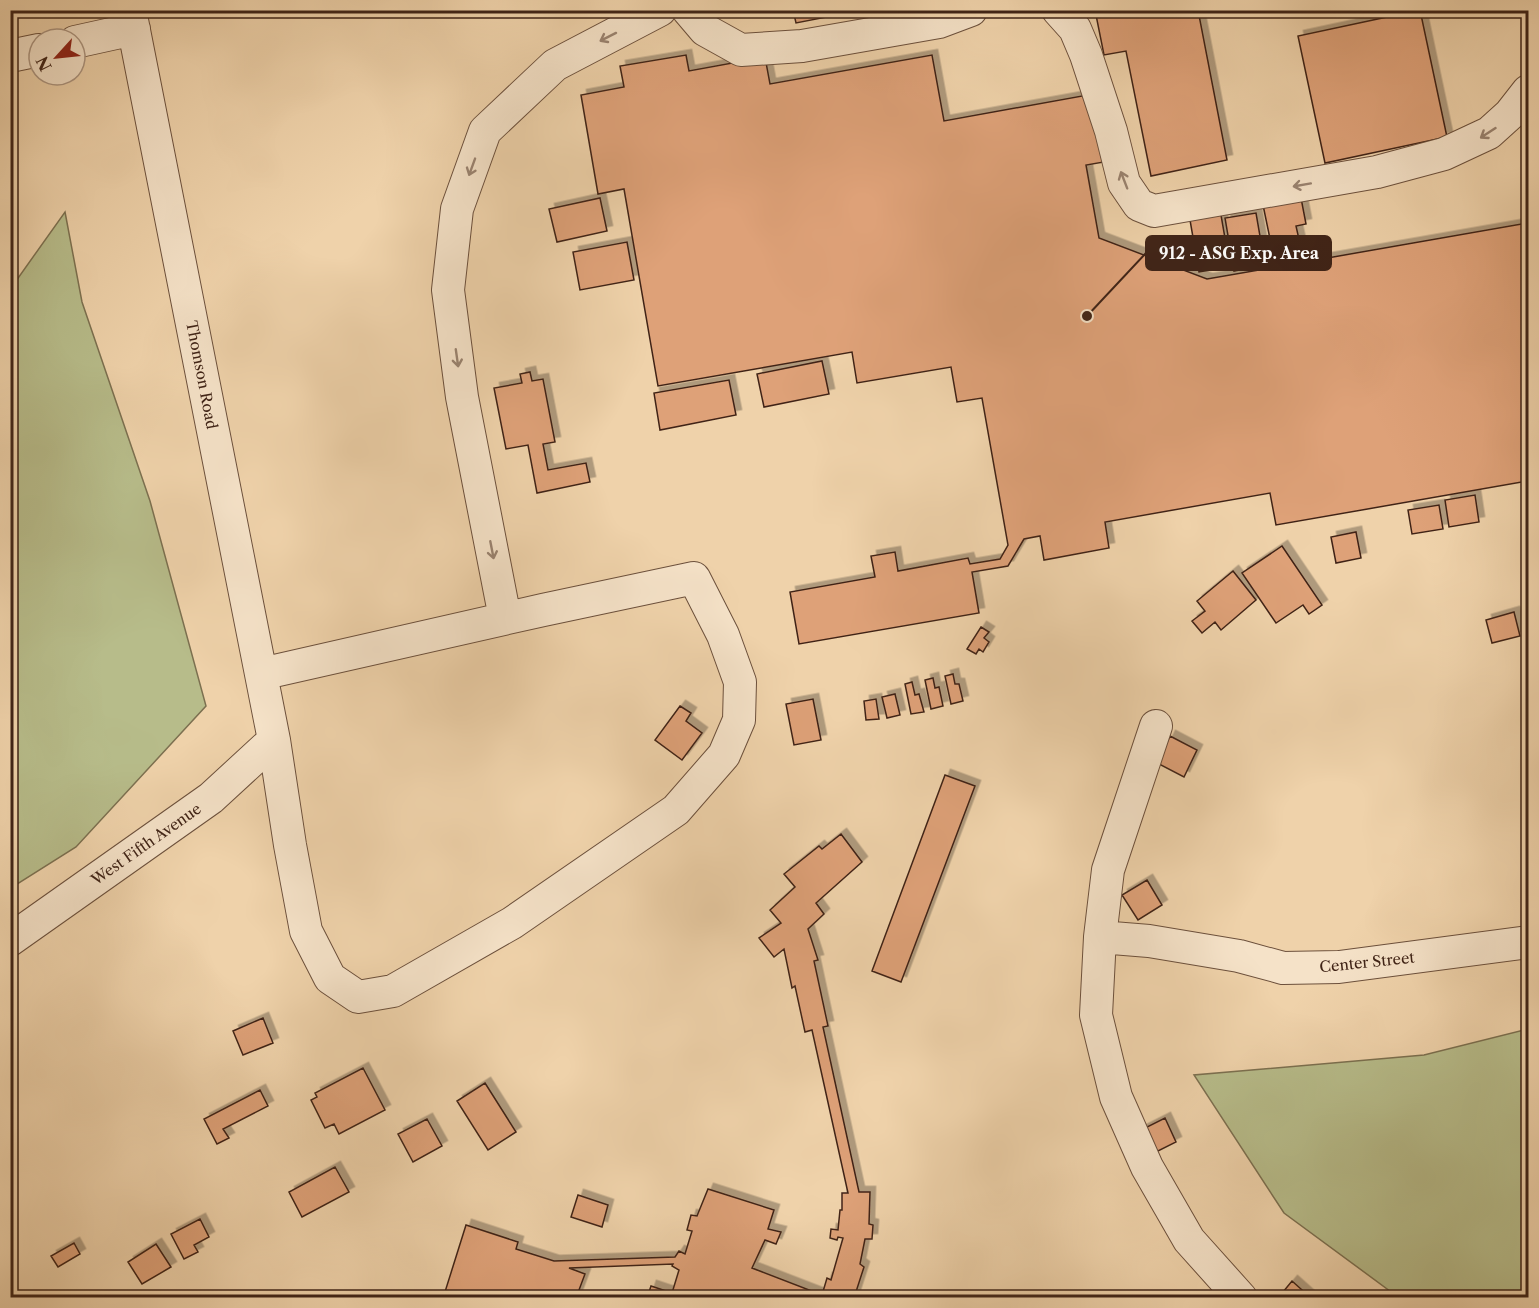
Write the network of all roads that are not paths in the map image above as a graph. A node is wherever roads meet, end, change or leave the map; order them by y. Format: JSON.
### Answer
{"nodes":[{"id":1,"x":660,"y":10,"type":"edge"},
{"id":2,"x":688,"y":10,"type":"edge"},
{"id":3,"x":971,"y":10,"type":"edge"},
{"id":4,"x":1058,"y":10,"type":"edge"},
{"id":5,"x":132,"y":20,"type":"edge"},
{"id":6,"x":87,"y":37,"type":"edge"},
{"id":7,"x":27,"y":52,"type":"edge"},
{"id":8,"x":10,"y":56,"type":"edge"},
{"id":9,"x":1528,"y":91,"type":"edge"},
{"id":10,"x":505,"y":618,"type":"junction"},
{"id":11,"x":261,"y":674,"type":"junction"},
{"id":12,"x":1156,"y":726,"type":"dead end"},
{"id":13,"x":274,"y":740,"type":"junction"},
{"id":14,"x":1100,"y":938,"type":"junction"},
{"id":15,"x":10,"y":940,"type":"edge"},
{"id":16,"x":1528,"y":942,"type":"edge"},
{"id":17,"x":1241,"y":1298,"type":"edge"}],
"edges":[{"from":1,"to":10,"type":"street","one_way":true},
{"from":2,"to":3,"type":"street"},
{"from":9,"to":4,"type":"street","one_way":true},
{"from":5,"to":6,"type":"street"},
{"from":5,"to":11,"type":"street","name":"Thomson Road"},
{"from":7,"to":8,"type":"street"},
{"from":10,"to":11,"type":"street"},
{"from":10,"to":13,"type":"street","name":"Thomson Road"},
{"from":11,"to":13,"type":"street","name":"Thomson Road"},
{"from":12,"to":14,"type":"street"},
{"from":13,"to":15,"type":"street","name":"West Fifth Avenue"},
{"from":14,"to":16,"type":"street","name":"Center Street"},
{"from":14,"to":17,"type":"street"}]}
